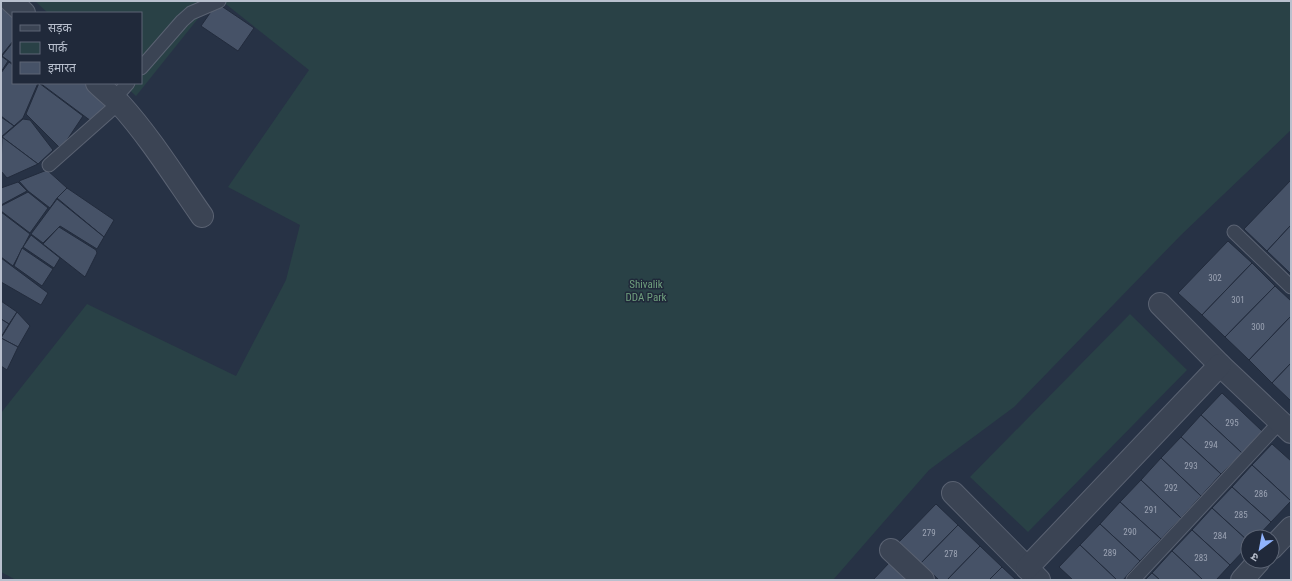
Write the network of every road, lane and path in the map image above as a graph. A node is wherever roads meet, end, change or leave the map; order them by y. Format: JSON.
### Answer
{"nodes":[{"id":1,"x":11,"y":1,"type":"edge"},
{"id":2,"x":219,"y":1,"type":"edge"},
{"id":3,"x":23,"y":12,"type":"edge"},
{"id":4,"x":142,"y":67,"type":"edge"},
{"id":5,"x":99,"y":84,"type":"edge"},
{"id":6,"x":120,"y":95,"type":"edge"},
{"id":7,"x":49,"y":165,"type":"dead end"},
{"id":8,"x":202,"y":216,"type":"dead end"},
{"id":9,"x":1234,"y":232,"type":"dead end"},
{"id":10,"x":1291,"y":286,"type":"edge"},
{"id":11,"x":1160,"y":304,"type":"dead end"},
{"id":12,"x":1220,"y":365,"type":"junction"},
{"id":13,"x":1285,"y":427,"type":"edge"},
{"id":14,"x":953,"y":493,"type":"dead end"},
{"id":15,"x":1291,"y":528,"type":"edge"},
{"id":16,"x":1280,"y":540,"type":"edge"},
{"id":17,"x":891,"y":550,"type":"dead end"},
{"id":18,"x":1252,"y":569,"type":"edge"},
{"id":19,"x":1033,"y":574,"type":"edge"},
{"id":20,"x":923,"y":580,"type":"edge"},
{"id":21,"x":1133,"y":580,"type":"edge"},
{"id":22,"x":1242,"y":580,"type":"edge"}],
"edges":[{"from":1,"to":3,"type":"street"},
{"from":2,"to":4,"type":"lane"},
{"from":5,"to":6,"type":"street"},
{"from":6,"to":7,"type":"lane"},
{"from":6,"to":8,"type":"street"},
{"from":9,"to":10,"type":"lane"},
{"from":11,"to":12,"type":"street"},
{"from":12,"to":13,"type":"street"},
{"from":12,"to":19,"type":"street"},
{"from":13,"to":21,"type":"lane"},
{"from":14,"to":19,"type":"street"},
{"from":15,"to":16,"type":"street"},
{"from":17,"to":20,"type":"street"},
{"from":18,"to":22,"type":"street"}]}
